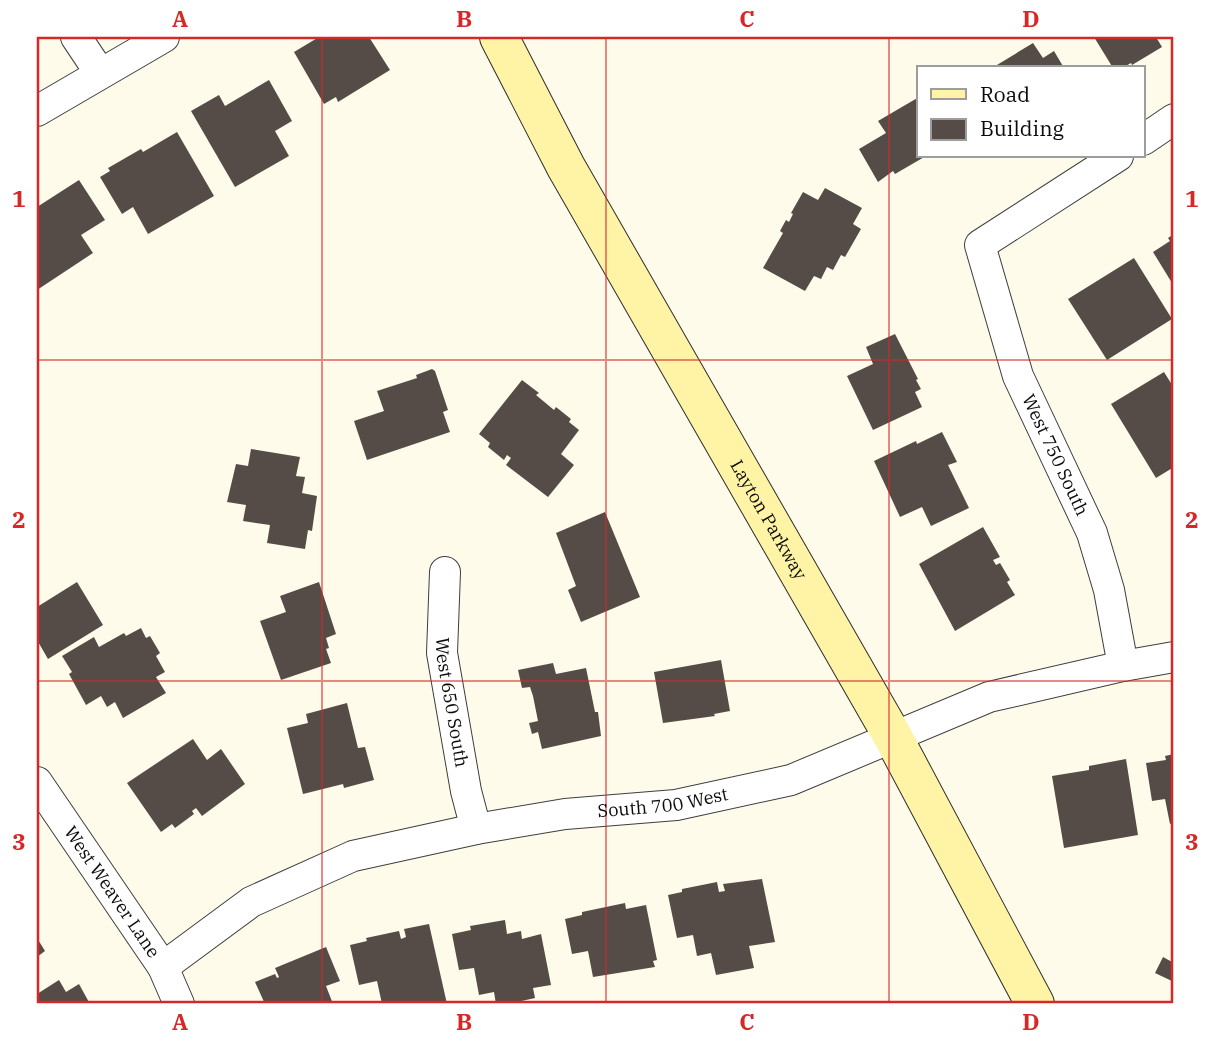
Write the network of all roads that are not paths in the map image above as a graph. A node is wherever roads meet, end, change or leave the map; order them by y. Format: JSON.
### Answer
{"nodes":[{"id":1,"x":76,"y":37,"type":"edge"},
{"id":2,"x":164,"y":37,"type":"edge"},
{"id":3,"x":499,"y":37,"type":"edge"},
{"id":4,"x":100,"y":73,"type":"junction"},
{"id":5,"x":37,"y":111,"type":"edge"},
{"id":6,"x":1174,"y":119,"type":"edge"},
{"id":7,"x":1144,"y":139,"type":"edge"},
{"id":8,"x":1115,"y":158,"type":"edge"},
{"id":9,"x":446,"y":572,"type":"dead end"},
{"id":10,"x":1174,"y":657,"type":"edge"},
{"id":11,"x":1123,"y":666,"type":"junction"},
{"id":12,"x":893,"y":737,"type":"junction"},
{"id":13,"x":37,"y":782,"type":"edge"},
{"id":14,"x":476,"y":829,"type":"junction"},
{"id":15,"x":163,"y":967,"type":"junction"},
{"id":16,"x":179,"y":1004,"type":"edge"},
{"id":17,"x":1035,"y":1004,"type":"edge"}],
"edges":[{"from":1,"to":4,"type":"street"},
{"from":2,"to":4,"type":"street"},
{"from":3,"to":12,"type":"main road","name":"Layton Parkway"},
{"from":4,"to":5,"type":"street"},
{"from":6,"to":7,"type":"street"},
{"from":8,"to":11,"type":"street","name":"West 750 South"},
{"from":9,"to":14,"type":"street","name":"West 650 South"},
{"from":10,"to":11,"type":"street","name":"South 700 West"},
{"from":11,"to":12,"type":"street","name":"South 700 West"},
{"from":12,"to":14,"type":"street","name":"South 700 West"},
{"from":12,"to":17,"type":"main road","name":"Layton Parkway"},
{"from":13,"to":15,"type":"street","name":"West Weaver Lane"},
{"from":14,"to":15,"type":"street","name":"South 700 West"},
{"from":15,"to":16,"type":"street","name":"West Weaver Lane"}]}
